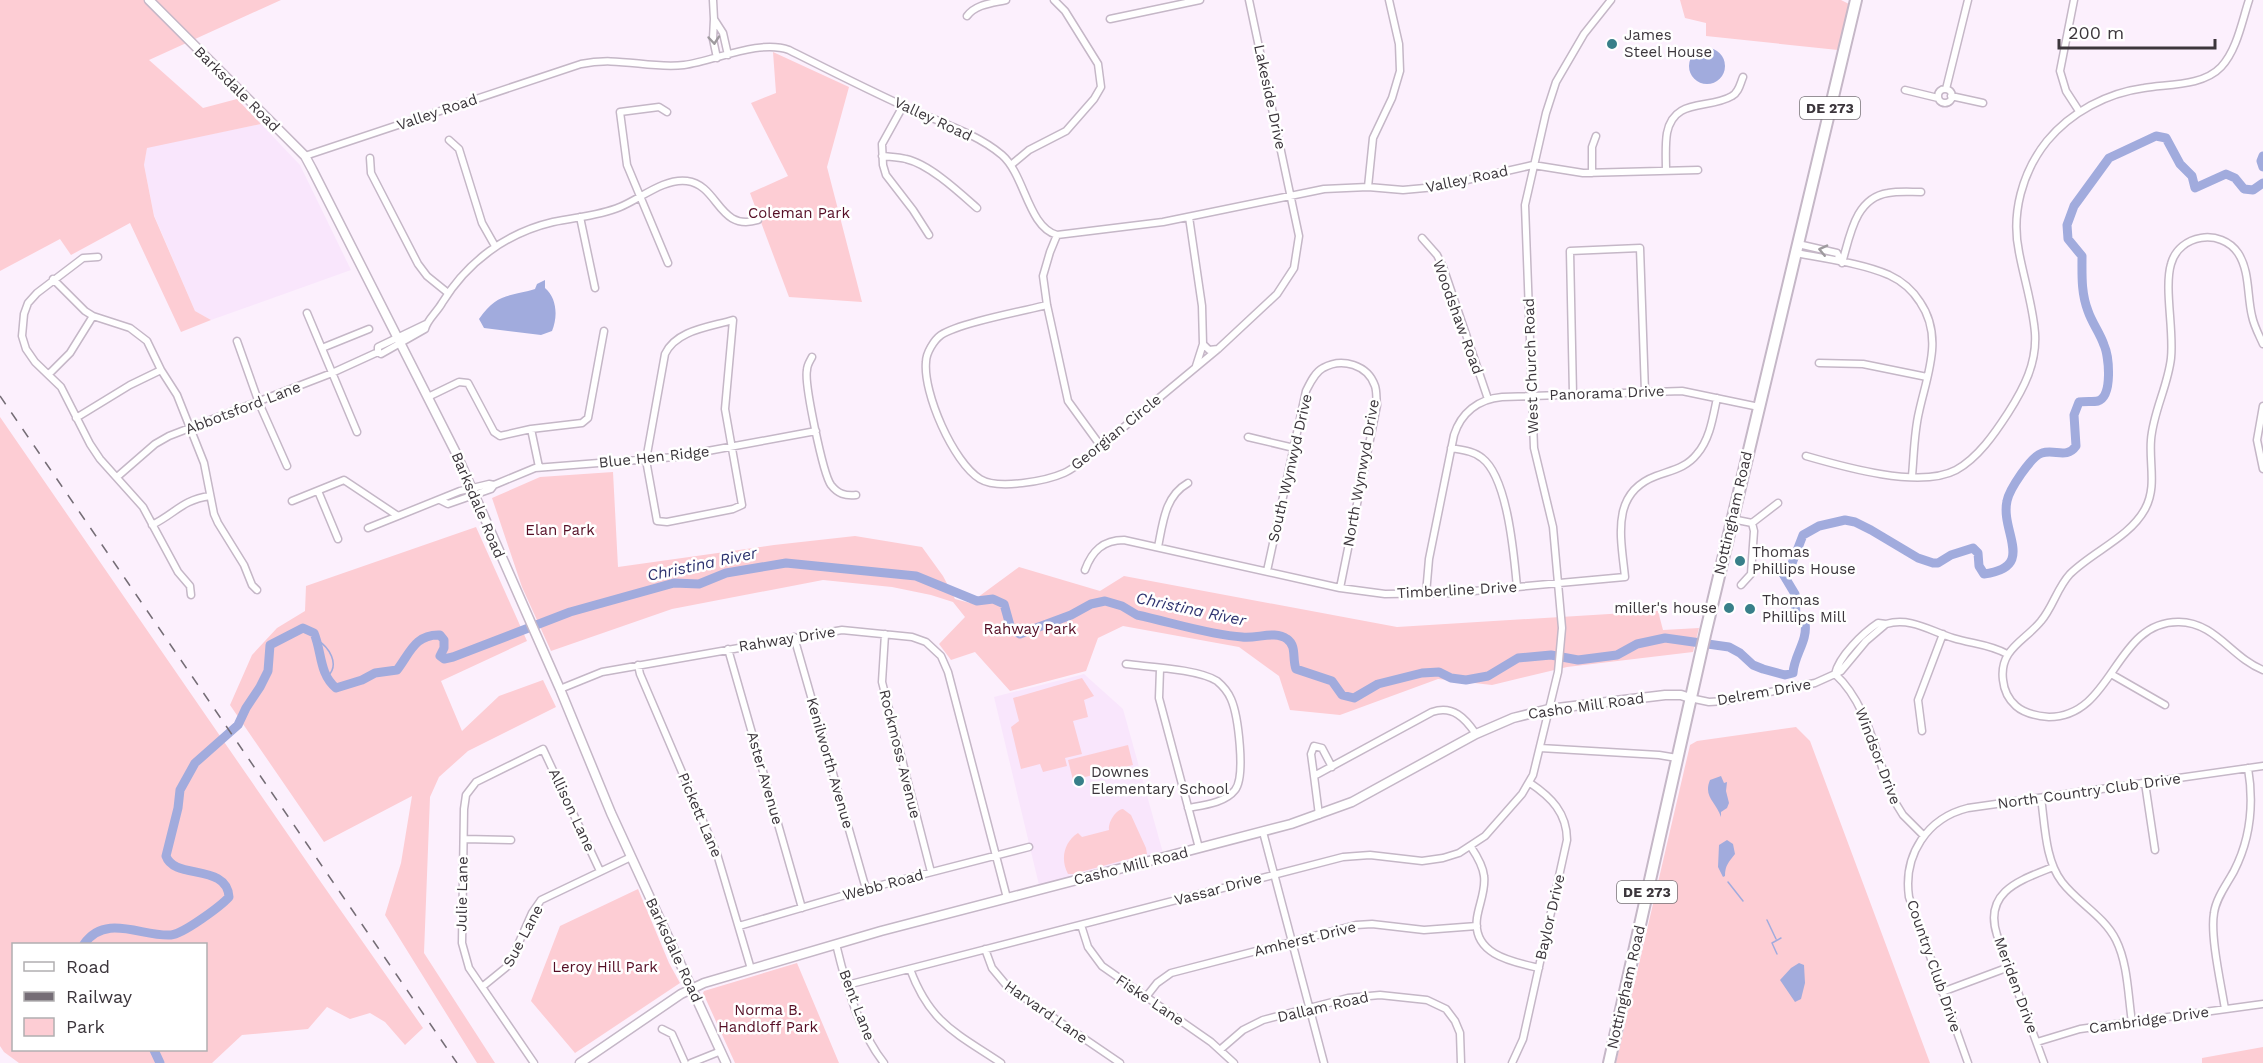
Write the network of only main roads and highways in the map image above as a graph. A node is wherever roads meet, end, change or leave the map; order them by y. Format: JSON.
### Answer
{"nodes":[{"id":1,"x":1855,"y":0,"type":"edge"},
{"id":2,"x":1609,"y":1063,"type":"edge"}],
"edges":[{"from":1,"to":2,"type":"main road","name":"Nottingham Road","number":"DE 273"}]}
